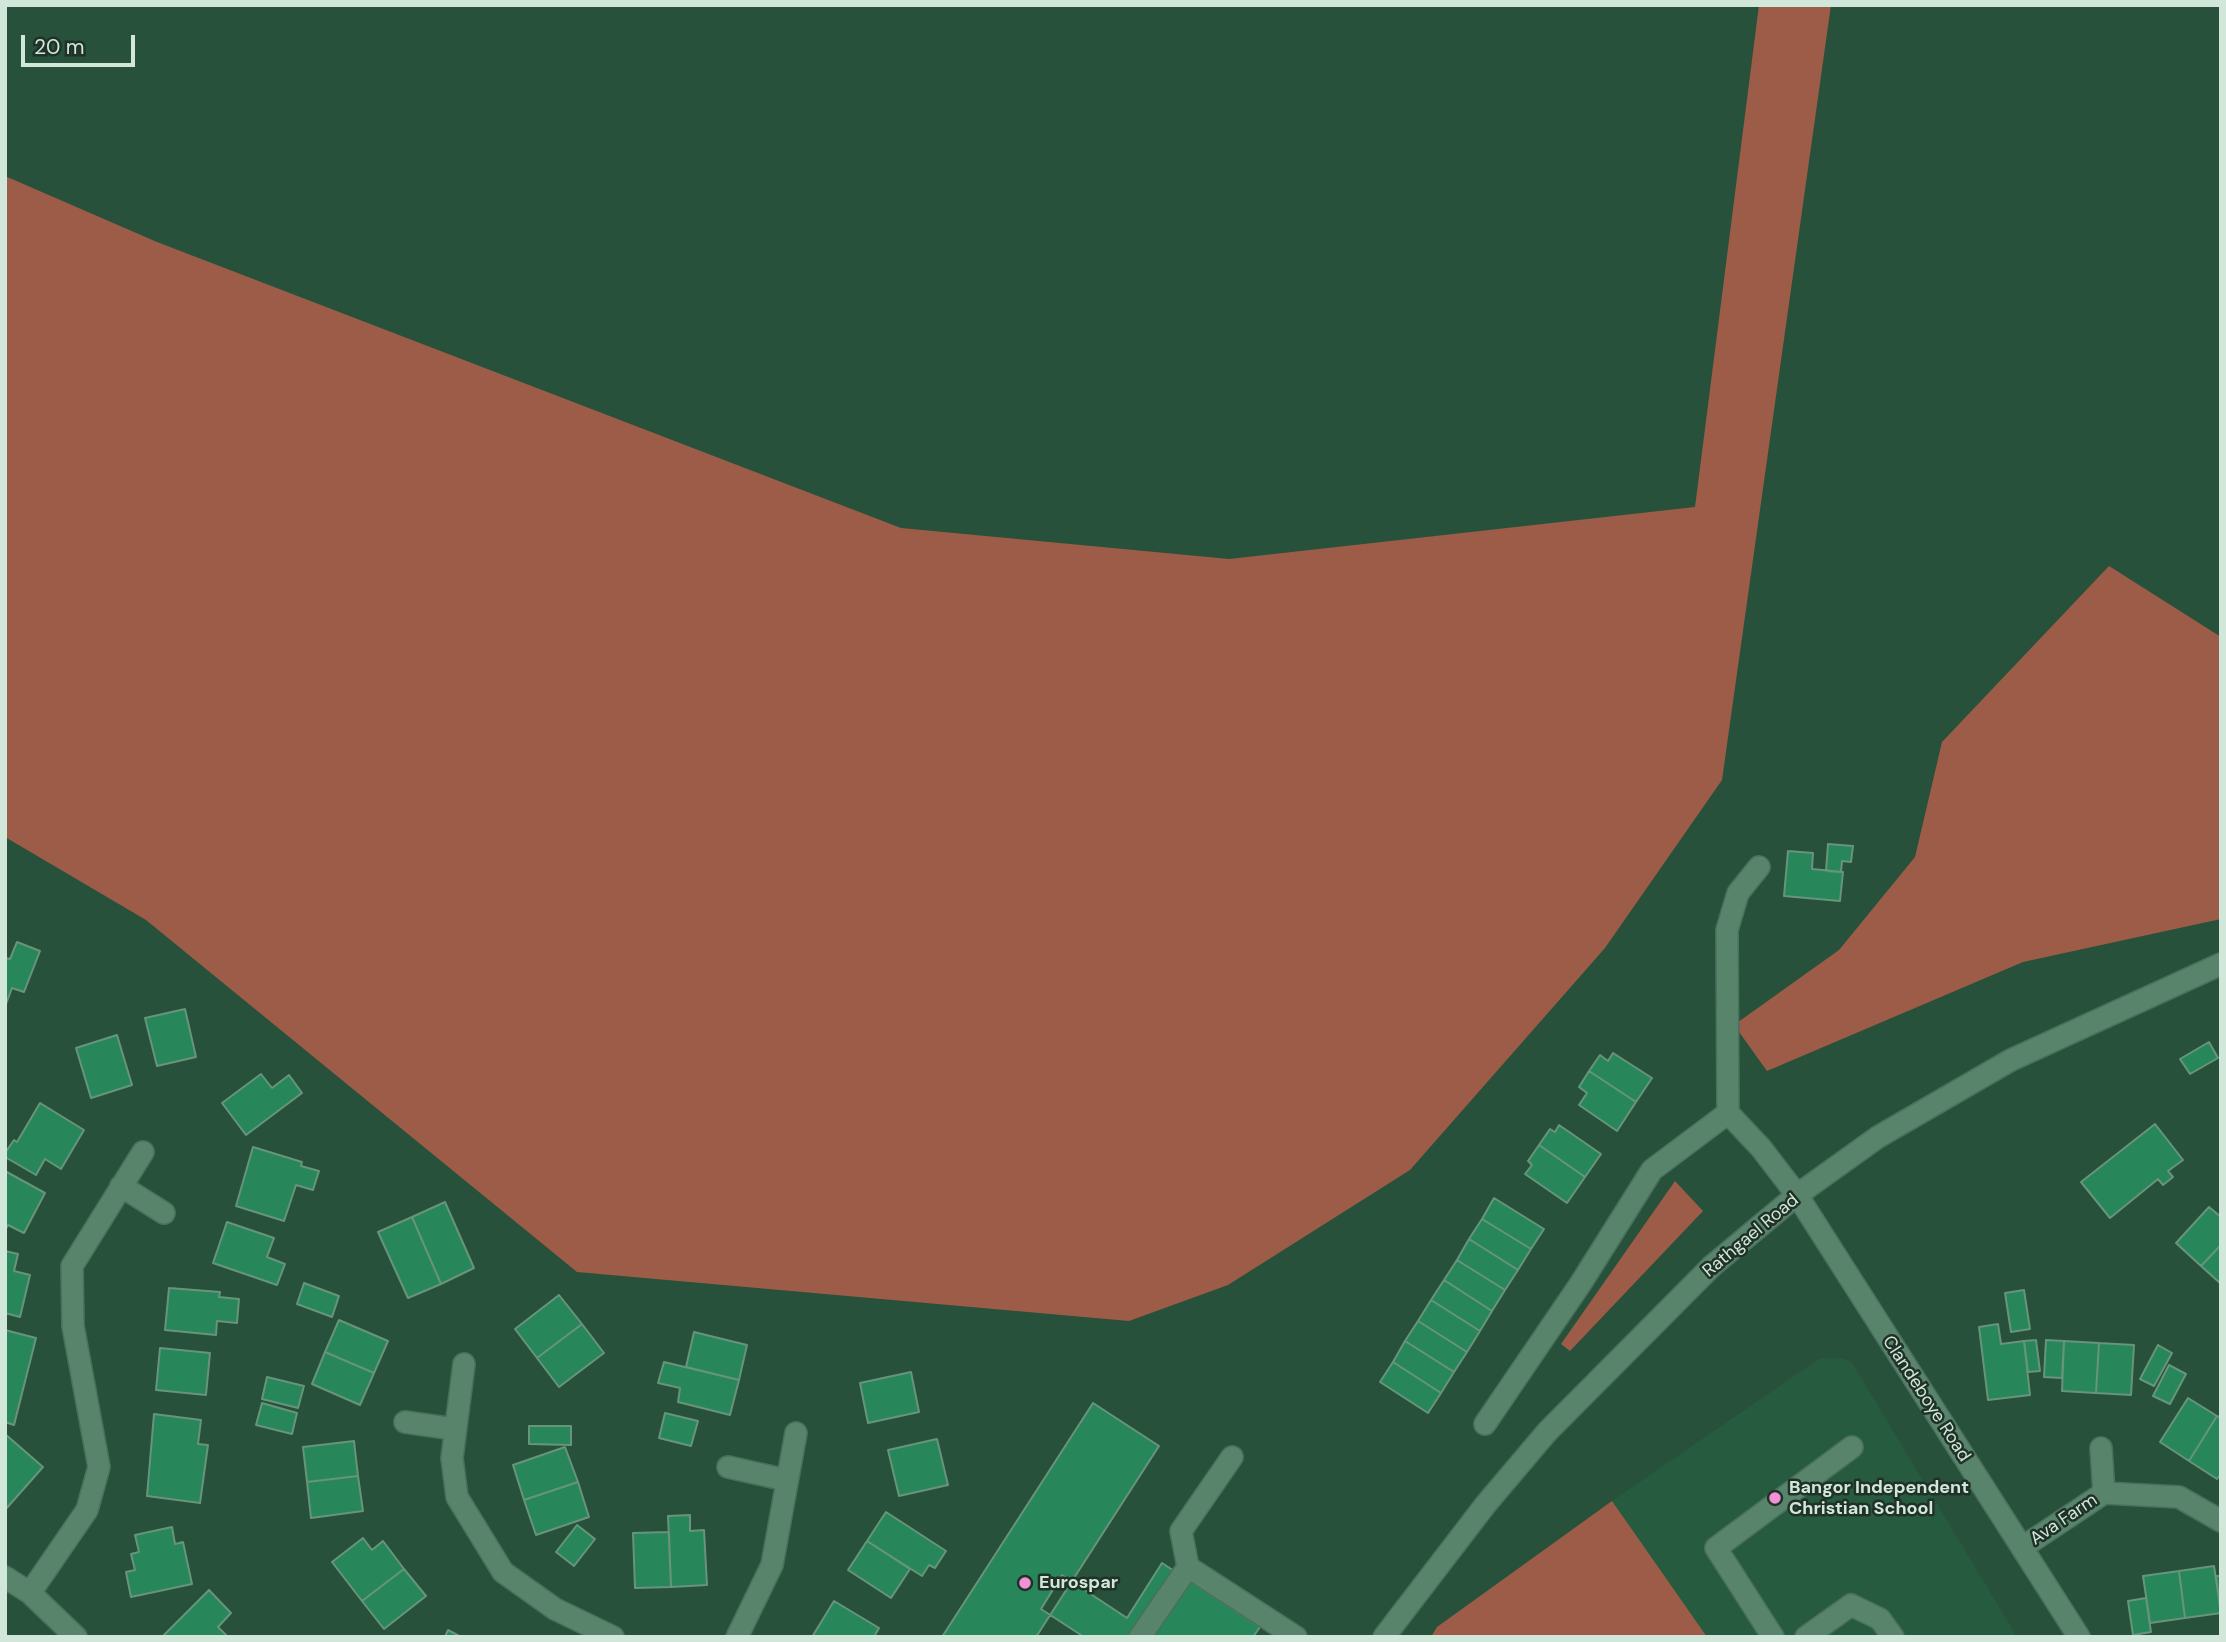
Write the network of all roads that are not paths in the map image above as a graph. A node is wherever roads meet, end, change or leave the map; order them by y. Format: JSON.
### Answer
{"nodes":[{"id":1,"x":1759,"y":867,"type":"dead end"},
{"id":2,"x":2221,"y":964,"type":"edge"},
{"id":3,"x":1728,"y":1113,"type":"junction"},
{"id":4,"x":143,"y":1152,"type":"dead end"},
{"id":5,"x":121,"y":1186,"type":"junction"},
{"id":6,"x":1797,"y":1195,"type":"junction"},
{"id":7,"x":164,"y":1213,"type":"dead end"},
{"id":8,"x":464,"y":1364,"type":"dead end"},
{"id":9,"x":405,"y":1422,"type":"dead end"},
{"id":10,"x":1485,"y":1424,"type":"dead end"},
{"id":11,"x":454,"y":1429,"type":"junction"},
{"id":12,"x":796,"y":1433,"type":"dead end"},
{"id":13,"x":1852,"y":1447,"type":"dead end"},
{"id":14,"x":2101,"y":1448,"type":"dead end"},
{"id":15,"x":1232,"y":1457,"type":"dead end"},
{"id":16,"x":728,"y":1467,"type":"dead end"},
{"id":17,"x":786,"y":1480,"type":"junction"},
{"id":18,"x":2104,"y":1493,"type":"junction"},
{"id":19,"x":2221,"y":1521,"type":"edge"},
{"id":20,"x":2023,"y":1547,"type":"junction"},
{"id":21,"x":1188,"y":1567,"type":"junction"},
{"id":22,"x":5,"y":1577,"type":"edge"},
{"id":23,"x":30,"y":1593,"type":"junction"},
{"id":24,"x":76,"y":1637,"type":"edge"},
{"id":25,"x":613,"y":1637,"type":"edge"},
{"id":26,"x":737,"y":1637,"type":"edge"},
{"id":27,"x":1140,"y":1637,"type":"edge"},
{"id":28,"x":1296,"y":1637,"type":"edge"},
{"id":29,"x":1384,"y":1637,"type":"edge"},
{"id":30,"x":1773,"y":1637,"type":"edge"},
{"id":31,"x":1806,"y":1637,"type":"edge"},
{"id":32,"x":1893,"y":1637,"type":"edge"},
{"id":33,"x":2079,"y":1637,"type":"edge"}],
"edges":[{"from":1,"to":3,"type":"street"},
{"from":2,"to":6,"type":"street","name":"Rathgael Road"},
{"from":3,"to":6,"type":"street","name":"Clandeboye Road"},
{"from":3,"to":10,"type":"street"},
{"from":4,"to":5,"type":"street"},
{"from":5,"to":7,"type":"street"},
{"from":5,"to":23,"type":"street"},
{"from":6,"to":20,"type":"street","name":"Clandeboye Road"},
{"from":6,"to":29,"type":"street","name":"Rathgael Road"},
{"from":8,"to":11,"type":"street"},
{"from":9,"to":11,"type":"street"},
{"from":11,"to":25,"type":"street"},
{"from":12,"to":17,"type":"street"},
{"from":13,"to":30,"type":"street"},
{"from":14,"to":18,"type":"street","name":"Ava Farm"},
{"from":15,"to":21,"type":"street"},
{"from":16,"to":17,"type":"street"},
{"from":17,"to":26,"type":"street"},
{"from":18,"to":19,"type":"street","name":"Ava Farm"},
{"from":18,"to":20,"type":"street","name":"Ava Farm"},
{"from":20,"to":33,"type":"street","name":"Clandeboye Road"},
{"from":21,"to":27,"type":"street"},
{"from":21,"to":28,"type":"street"},
{"from":22,"to":23,"type":"street"},
{"from":23,"to":24,"type":"street"},
{"from":31,"to":32,"type":"street"}]}
